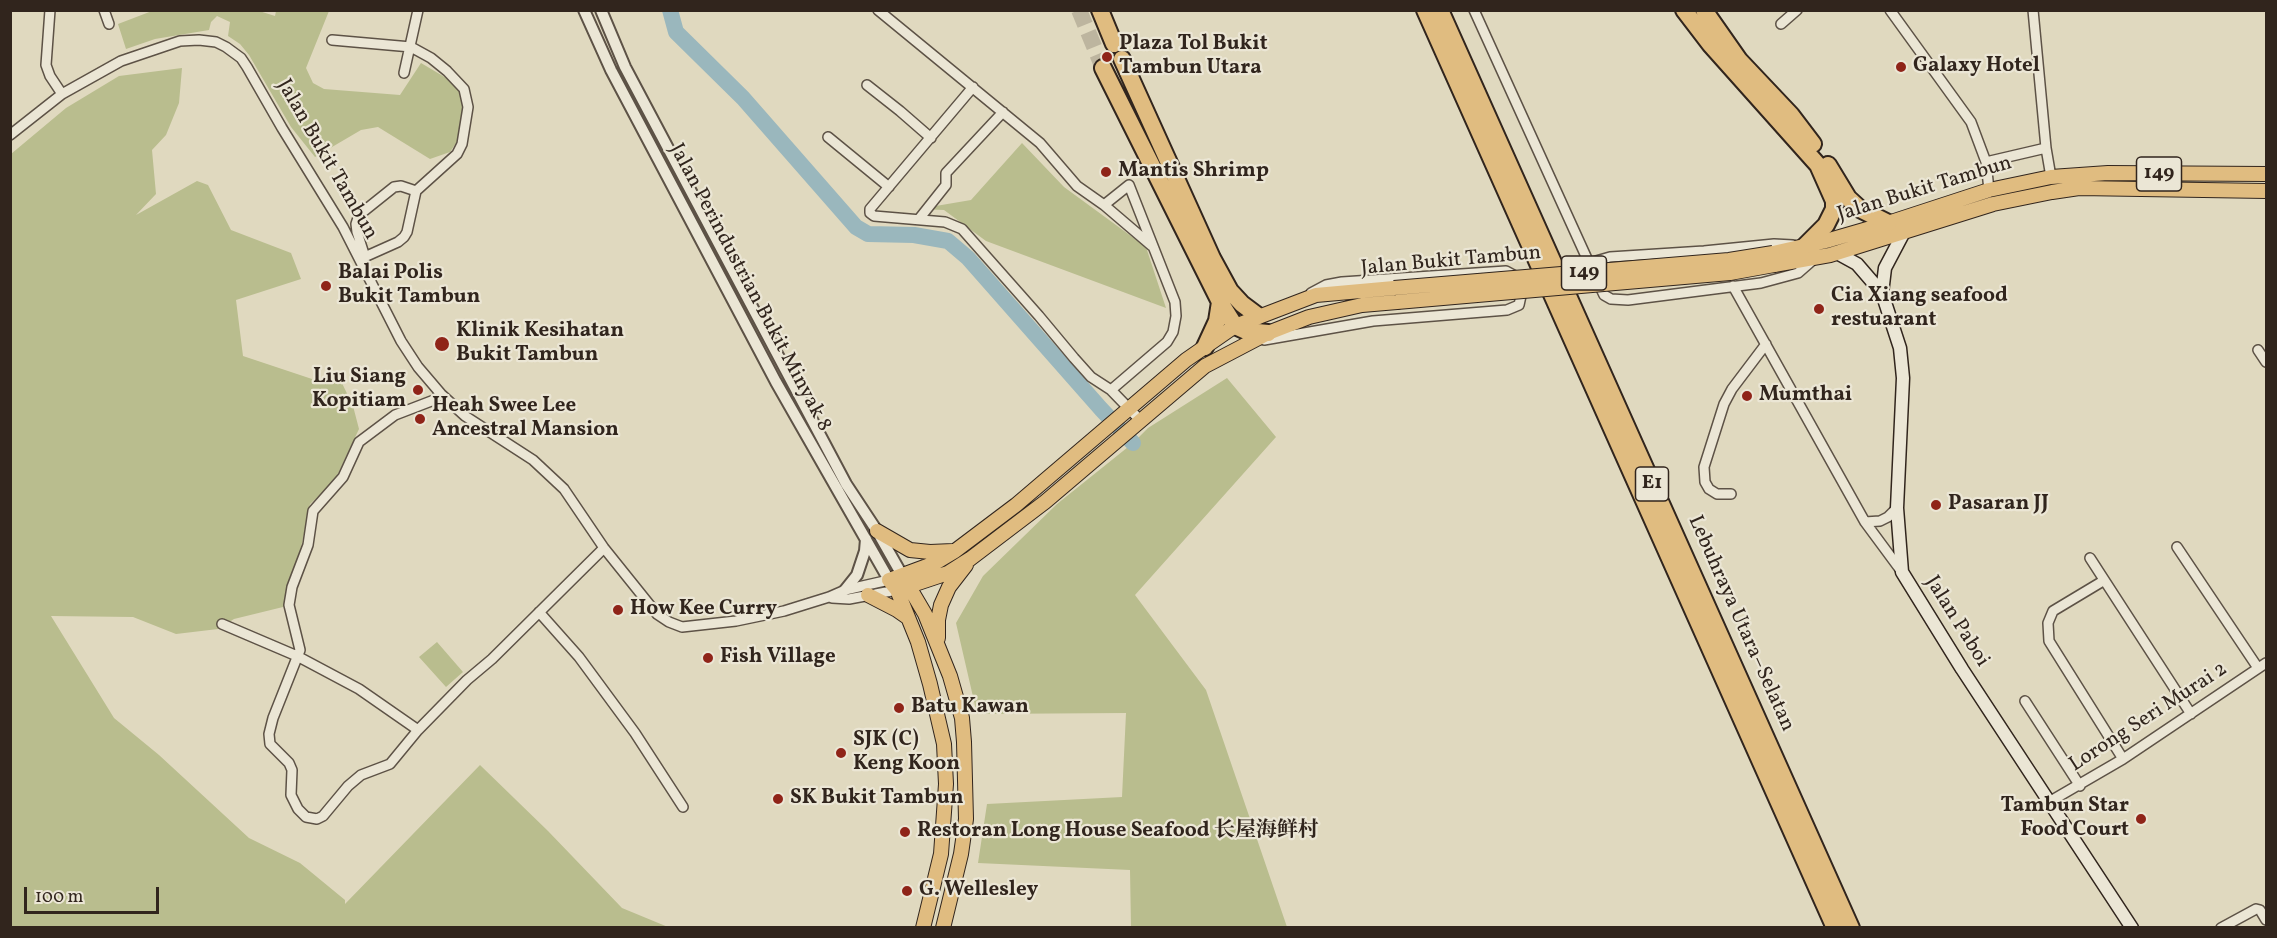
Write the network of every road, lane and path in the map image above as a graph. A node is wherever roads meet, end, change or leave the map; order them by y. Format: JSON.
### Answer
{"nodes":[{"id":1,"x":50,"y":10,"type":"edge"},
{"id":2,"x":104,"y":10,"type":"edge"},
{"id":3,"x":418,"y":10,"type":"edge"},
{"id":4,"x":584,"y":10,"type":"edge"},
{"id":5,"x":601,"y":10,"type":"edge"},
{"id":6,"x":878,"y":10,"type":"edge"},
{"id":7,"x":1100,"y":10,"type":"edge"},
{"id":8,"x":1425,"y":10,"type":"edge"},
{"id":9,"x":1440,"y":10,"type":"edge"},
{"id":10,"x":1474,"y":10,"type":"edge"},
{"id":11,"x":1684,"y":10,"type":"edge"},
{"id":12,"x":1704,"y":10,"type":"edge"},
{"id":13,"x":1797,"y":10,"type":"edge"},
{"id":14,"x":1890,"y":10,"type":"edge"},
{"id":15,"x":2033,"y":10,"type":"edge"},
{"id":16,"x":109,"y":24,"type":"dead end"},
{"id":17,"x":1781,"y":24,"type":"dead end"},
{"id":18,"x":332,"y":40,"type":"dead end"},
{"id":19,"x":411,"y":47,"type":"junction"},
{"id":20,"x":1103,"y":68,"type":"tunnel mouth"},
{"id":21,"x":404,"y":73,"type":"dead end"},
{"id":22,"x":867,"y":85,"type":"dead end"},
{"id":23,"x":974,"y":87,"type":"junction"},
{"id":24,"x":62,"y":94,"type":"junction"},
{"id":25,"x":1003,"y":112,"type":"junction"},
{"id":26,"x":10,"y":135,"type":"edge"},
{"id":27,"x":828,"y":137,"type":"dead end"},
{"id":28,"x":931,"y":138,"type":"junction"},
{"id":29,"x":2046,"y":148,"type":"junction"},
{"id":30,"x":1986,"y":162,"type":"junction"},
{"id":31,"x":2247,"y":174,"type":"junction"},
{"id":32,"x":2266,"y":174,"type":"edge"},
{"id":33,"x":2051,"y":177,"type":"junction"},
{"id":34,"x":889,"y":187,"type":"junction"},
{"id":35,"x":1989,"y":190,"type":"junction"},
{"id":36,"x":416,"y":191,"type":"junction"},
{"id":37,"x":2249,"y":191,"type":"junction"},
{"id":38,"x":2266,"y":191,"type":"edge"},
{"id":39,"x":1104,"y":205,"type":"junction"},
{"id":40,"x":919,"y":219,"type":"junction"},
{"id":41,"x":1888,"y":223,"type":"junction"},
{"id":42,"x":1904,"y":232,"type":"junction"},
{"id":43,"x":1152,"y":246,"type":"junction"},
{"id":44,"x":1810,"y":252,"type":"junction"},
{"id":45,"x":1837,"y":253,"type":"junction"},
{"id":46,"x":363,"y":258,"type":"junction"},
{"id":47,"x":1589,"y":263,"type":"junction"},
{"id":48,"x":1733,"y":286,"type":"junction"},
{"id":49,"x":1882,"y":293,"type":"junction"},
{"id":50,"x":1395,"y":295,"type":"junction"},
{"id":51,"x":1220,"y":302,"type":"junction"},
{"id":52,"x":1290,"y":304,"type":"junction"},
{"id":53,"x":1258,"y":316,"type":"junction"},
{"id":54,"x":1235,"y":326,"type":"junction"},
{"id":55,"x":1268,"y":333,"type":"junction"},
{"id":56,"x":1253,"y":341,"type":"junction"},
{"id":57,"x":1766,"y":344,"type":"junction"},
{"id":58,"x":1205,"y":347,"type":"junction"},
{"id":59,"x":2258,"y":350,"type":"dead end"},
{"id":60,"x":2266,"y":362,"type":"edge"},
{"id":61,"x":1111,"y":390,"type":"junction"},
{"id":62,"x":441,"y":394,"type":"junction"},
{"id":63,"x":1126,"y":411,"type":"junction"},
{"id":64,"x":1136,"y":422,"type":"junction"},
{"id":65,"x":1731,"y":494,"type":"dead end"},
{"id":66,"x":1897,"y":508,"type":"junction"},
{"id":67,"x":1865,"y":522,"type":"junction"},
{"id":68,"x":872,"y":534,"type":"junction"},
{"id":69,"x":2177,"y":547,"type":"dead end"},
{"id":70,"x":604,"y":548,"type":"junction"},
{"id":71,"x":956,"y":551,"type":"junction"},
{"id":72,"x":2090,"y":558,"type":"dead end"},
{"id":73,"x":970,"y":559,"type":"junction"},
{"id":74,"x":1902,"y":572,"type":"junction"},
{"id":75,"x":2103,"y":582,"type":"junction"},
{"id":76,"x":900,"y":583,"type":"junction"},
{"id":77,"x":845,"y":590,"type":"junction"},
{"id":78,"x":868,"y":595,"type":"junction"},
{"id":79,"x":829,"y":597,"type":"junction"},
{"id":80,"x":539,"y":612,"type":"junction"},
{"id":81,"x":909,"y":618,"type":"junction"},
{"id":82,"x":222,"y":624,"type":"dead end"},
{"id":83,"x":938,"y":642,"type":"junction"},
{"id":84,"x":297,"y":656,"type":"junction"},
{"id":85,"x":2266,"y":663,"type":"edge"},
{"id":86,"x":2258,"y":668,"type":"junction"},
{"id":87,"x":2025,"y":701,"type":"dead end"},
{"id":88,"x":2191,"y":714,"type":"junction"},
{"id":89,"x":418,"y":730,"type":"junction"},
{"id":90,"x":2123,"y":759,"type":"junction"},
{"id":91,"x":2080,"y":786,"type":"junction"},
{"id":92,"x":2049,"y":802,"type":"junction"},
{"id":93,"x":683,"y":807,"type":"dead end"},
{"id":94,"x":2266,"y":920,"type":"edge"},
{"id":95,"x":923,"y":927,"type":"edge"},
{"id":96,"x":943,"y":927,"type":"edge"},
{"id":97,"x":1835,"y":927,"type":"edge"},
{"id":98,"x":1851,"y":927,"type":"edge"},
{"id":99,"x":2132,"y":927,"type":"edge"},
{"id":100,"x":2221,"y":927,"type":"edge"}],
"edges":[{"from":1,"to":24,"type":"street"},
{"from":2,"to":16,"type":"street"},
{"from":3,"to":19,"type":"street"},
{"from":4,"to":68,"type":"street","name":"Jalan Perindustrian Bukit Minyak 8"},
{"from":5,"to":68,"type":"street","name":"Jalan Perindustrian Bukit Minyak 8"},
{"from":6,"to":23,"type":"street"},
{"from":7,"to":53,"type":"highway"},
{"from":8,"to":97,"type":"highway","name":"Lebuhraya Utara–Selatan","number":"E1"},
{"from":9,"to":98,"type":"highway","name":"Lebuhraya Utara–Selatan","number":"E1"},
{"from":10,"to":47,"type":"street"},
{"from":11,"to":44,"type":"highway"},
{"from":12,"to":41,"type":"highway"},
{"from":13,"to":17,"type":"street"},
{"from":14,"to":30,"type":"street"},
{"from":15,"to":29,"type":"street"},
{"from":18,"to":19,"type":"street"},
{"from":19,"to":21,"type":"street"},
{"from":19,"to":36,"type":"street"},
{"from":20,"to":51,"type":"highway"},
{"from":22,"to":28,"type":"street"},
{"from":23,"to":25,"type":"street"},
{"from":23,"to":28,"type":"street"},
{"from":24,"to":26,"type":"street","name":"Jalan Bukit Tambun"},
{"from":24,"to":46,"type":"street","name":"Jalan Bukit Tambun"},
{"from":25,"to":39,"type":"street"},
{"from":25,"to":40,"type":"street"},
{"from":27,"to":34,"type":"street"},
{"from":28,"to":34,"type":"street"},
{"from":29,"to":30,"type":"street"},
{"from":29,"to":33,"type":"street"},
{"from":30,"to":35,"type":"street"},
{"from":31,"to":32,"type":"main road","name":"Jalan Bukit Tambun","number":"149"},
{"from":31,"to":33,"type":"main road","name":"Jalan Bukit Tambun","number":"149"},
{"from":31,"to":37,"type":"main road"},
{"from":33,"to":35,"type":"main road","name":"Jalan Bukit Tambun","number":"149"},
{"from":34,"to":40,"type":"street"},
{"from":35,"to":41,"type":"main road","name":"Jalan Bukit Tambun","number":"149"},
{"from":36,"to":46,"type":"street"},
{"from":36,"to":46,"type":"street"},
{"from":37,"to":38,"type":"main road","name":"Jalan Bukit Tambun","number":"149"},
{"from":37,"to":42,"type":"main road","name":"Jalan Bukit Tambun","number":"149"},
{"from":39,"to":43,"type":"street"},
{"from":39,"to":43,"type":"street"},
{"from":40,"to":61,"type":"street"},
{"from":41,"to":44,"type":"main road","name":"Jalan Bukit Tambun","number":"149"},
{"from":42,"to":45,"type":"main road","name":"Jalan Bukit Tambun","number":"149"},
{"from":42,"to":49,"type":"main road","name":"Jalan Paboi"},
{"from":43,"to":61,"type":"street"},
{"from":44,"to":45,"type":"main road","name":"Jalan Bukit Tambun","number":"149"},
{"from":44,"to":47,"type":"street"},
{"from":44,"to":48,"type":"street"},
{"from":44,"to":50,"type":"main road","name":"Jalan Bukit Tambun","number":"149","bridge":true},
{"from":45,"to":49,"type":"main road","name":"Jalan Paboi"},
{"from":46,"to":62,"type":"street","name":"Jalan Bukit Tambun"},
{"from":47,"to":48,"type":"street"},
{"from":48,"to":57,"type":"street"},
{"from":49,"to":66,"type":"main road","name":"Jalan Paboi"},
{"from":50,"to":52,"type":"main road","name":"Jalan Bukit Tambun","number":"149"},
{"from":50,"to":55,"type":"main road","name":"Jalan Bukit Tambun","number":"149"},
{"from":51,"to":54,"type":"highway"},
{"from":51,"to":58,"type":"highway"},
{"from":52,"to":53,"type":"main road","name":"Jalan Bukit Tambun","number":"149"},
{"from":52,"to":56,"type":"street"},
{"from":53,"to":54,"type":"main road","name":"Jalan Bukit Tambun","number":"149"},
{"from":54,"to":55,"type":"highway"},
{"from":54,"to":58,"type":"main road","name":"Jalan Bukit Tambun"},
{"from":55,"to":56,"type":"main road","name":"Jalan Bukit Tambun"},
{"from":56,"to":64,"type":"main road","name":"Jalan Bukit Tambun"},
{"from":57,"to":65,"type":"street"},
{"from":57,"to":67,"type":"street"},
{"from":58,"to":63,"type":"main road","name":"Jalan Bukit Tambun"},
{"from":59,"to":60,"type":"street"},
{"from":61,"to":63,"type":"street"},
{"from":62,"to":70,"type":"street","name":"Jalan Bukit Tambun"},
{"from":62,"to":84,"type":"street"},
{"from":63,"to":64,"type":"street"},
{"from":63,"to":71,"type":"main road","name":"Jalan Bukit Tambun"},
{"from":64,"to":73,"type":"main road","name":"Jalan Bukit Tambun"},
{"from":66,"to":67,"type":"street"},
{"from":66,"to":74,"type":"main road","name":"Jalan Paboi"},
{"from":67,"to":74,"type":"street"},
{"from":68,"to":71,"type":"main road"},
{"from":68,"to":76,"type":"street","name":"Jalan Perindustrian Bukit Minyak 8"},
{"from":68,"to":77,"type":"street"},
{"from":69,"to":86,"type":"street"},
{"from":70,"to":79,"type":"street","name":"Jalan Bukit Tambun"},
{"from":70,"to":80,"type":"street"},
{"from":71,"to":76,"type":"main road","name":"Jalan Bukit Tambun"},
{"from":72,"to":75,"type":"street"},
{"from":73,"to":76,"type":"main road","name":"Jalan Bukit Tambun"},
{"from":73,"to":83,"type":"main road"},
{"from":74,"to":92,"type":"main road","name":"Jalan Paboi"},
{"from":75,"to":88,"type":"street"},
{"from":75,"to":90,"type":"street"},
{"from":76,"to":77,"type":"street","name":"Jalan Bukit Tambun"},
{"from":76,"to":78,"type":"street","name":"Jalan Bukit Tambun"},
{"from":76,"to":81,"type":"main road"},
{"from":76,"to":83,"type":"main road"},
{"from":77,"to":79,"type":"street","name":"Jalan Bukit Tambun"},
{"from":78,"to":79,"type":"street","name":"Jalan Bukit Tambun"},
{"from":78,"to":81,"type":"main road"},
{"from":80,"to":89,"type":"street"},
{"from":80,"to":93,"type":"street"},
{"from":81,"to":95,"type":"main road"},
{"from":82,"to":84,"type":"street"},
{"from":83,"to":96,"type":"main road"},
{"from":84,"to":89,"type":"street"},
{"from":84,"to":89,"type":"street"},
{"from":85,"to":86,"type":"street","name":"Lorong Seri Murai 2"},
{"from":86,"to":88,"type":"street","name":"Lorong Seri Murai 2"},
{"from":87,"to":91,"type":"street"},
{"from":88,"to":90,"type":"street","name":"Lorong Seri Murai 2"},
{"from":90,"to":91,"type":"street","name":"Lorong Seri Murai 2"},
{"from":91,"to":92,"type":"street","name":"Lorong Seri Murai 2"},
{"from":92,"to":99,"type":"main road","name":"Jalan Paboi"},
{"from":94,"to":100,"type":"street"}]}
